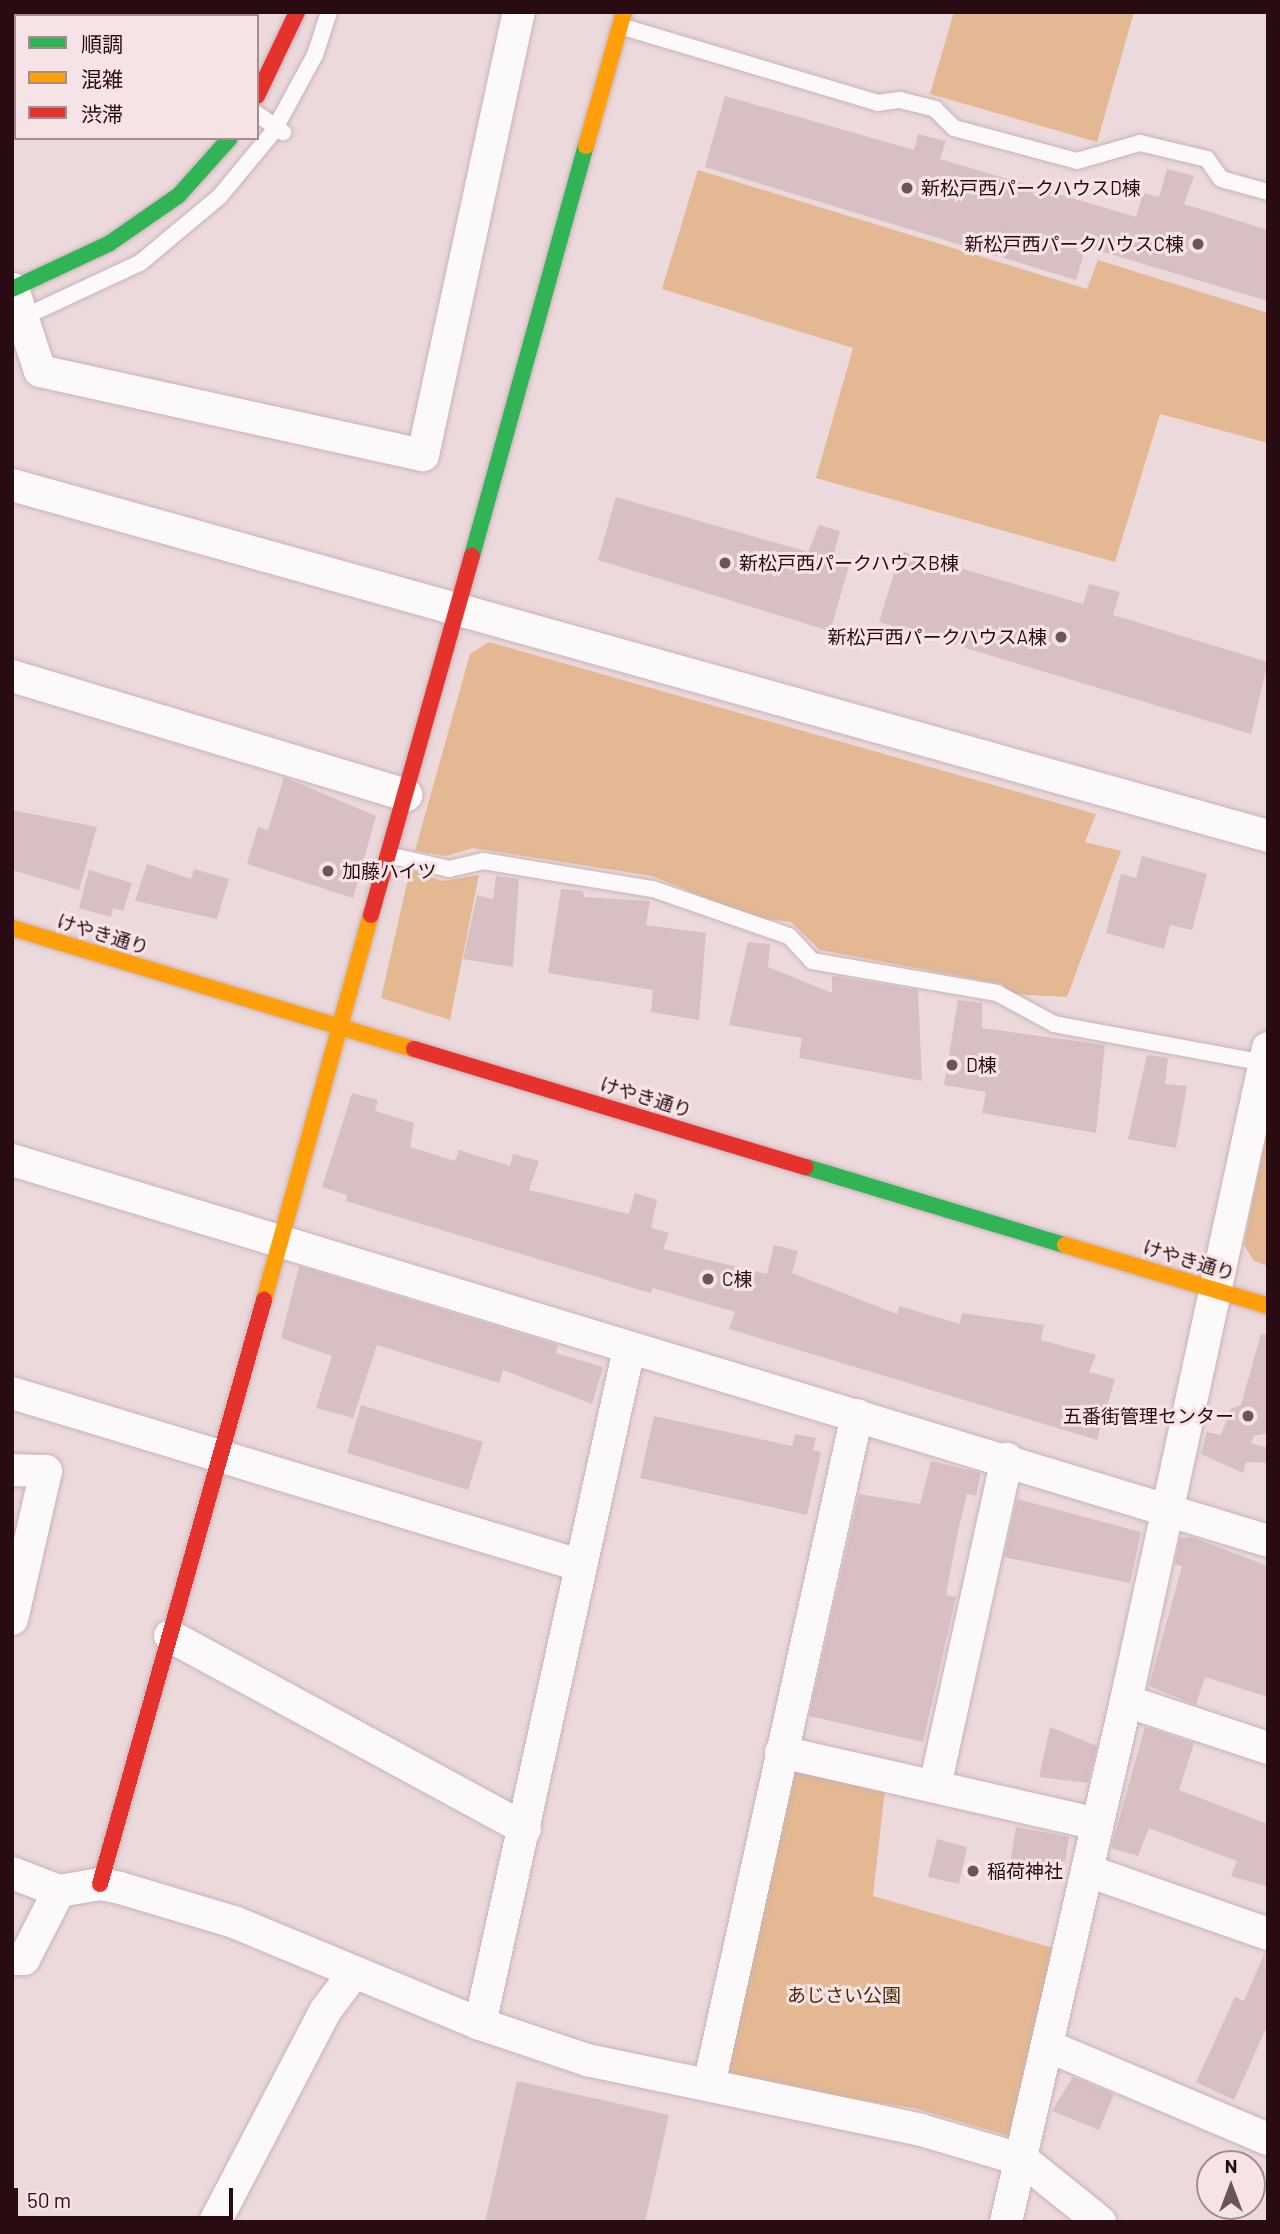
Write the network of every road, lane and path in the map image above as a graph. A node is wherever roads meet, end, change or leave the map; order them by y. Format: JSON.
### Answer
{"nodes":[{"id":1,"x":297,"y":12,"type":"edge"},
{"id":2,"x":329,"y":12,"type":"edge"},
{"id":3,"x":519,"y":12,"type":"edge"},
{"id":4,"x":622,"y":19,"type":"edge"},
{"id":5,"x":259,"y":92,"type":"edge"},
{"id":6,"x":259,"y":115,"type":"edge"},
{"id":7,"x":280,"y":129,"type":"junction"},
{"id":8,"x":228,"y":140,"type":"edge"},
{"id":9,"x":1268,"y":192,"type":"edge"},
{"id":10,"x":13,"y":289,"type":"edge"},
{"id":11,"x":39,"y":310,"type":"dead end"},
{"id":12,"x":12,"y":485,"type":"edge"},
{"id":13,"x":458,"y":609,"type":"junction"},
{"id":14,"x":12,"y":676,"type":"edge"},
{"id":15,"x":406,"y":795,"type":"junction"},
{"id":16,"x":1268,"y":836,"type":"edge"},
{"id":17,"x":388,"y":855,"type":"junction"},
{"id":18,"x":12,"y":928,"type":"edge"},
{"id":19,"x":340,"y":1027,"type":"junction"},
{"id":20,"x":1266,"y":1055,"type":"edge"},
{"id":21,"x":1262,"y":1097,"type":"edge"},
{"id":22,"x":12,"y":1160,"type":"edge"},
{"id":23,"x":279,"y":1242,"type":"junction"},
{"id":24,"x":1216,"y":1290,"type":"junction"},
{"id":25,"x":1268,"y":1306,"type":"edge"},
{"id":26,"x":629,"y":1349,"type":"junction"},
{"id":27,"x":12,"y":1393,"type":"edge"},
{"id":28,"x":857,"y":1415,"type":"junction"},
{"id":29,"x":219,"y":1453,"type":"junction"},
{"id":30,"x":1007,"y":1459,"type":"junction"},
{"id":31,"x":12,"y":1470,"type":"edge"},
{"id":32,"x":1168,"y":1511,"type":"junction"},
{"id":33,"x":1268,"y":1541,"type":"edge"},
{"id":34,"x":579,"y":1565,"type":"junction"},
{"id":35,"x":12,"y":1619,"type":"edge"},
{"id":36,"x":170,"y":1636,"type":"junction"},
{"id":37,"x":1126,"y":1701,"type":"junction"},
{"id":38,"x":1268,"y":1748,"type":"edge"},
{"id":39,"x":781,"y":1752,"type":"junction"},
{"id":40,"x":935,"y":1786,"type":"junction"},
{"id":41,"x":1097,"y":1824,"type":"junction"},
{"id":42,"x":525,"y":1829,"type":"junction"},
{"id":43,"x":1088,"y":1871,"type":"junction"},
{"id":44,"x":12,"y":1872,"type":"edge"},
{"id":45,"x":100,"y":1884,"type":"junction"},
{"id":46,"x":59,"y":1891,"type":"junction"},
{"id":47,"x":1268,"y":1934,"type":"edge"},
{"id":48,"x":12,"y":1959,"type":"edge"},
{"id":49,"x":353,"y":1974,"type":"junction"},
{"id":50,"x":480,"y":2024,"type":"junction"},
{"id":51,"x":1050,"y":2047,"type":"junction"},
{"id":52,"x":709,"y":2085,"type":"junction"},
{"id":53,"x":1268,"y":2139,"type":"edge"},
{"id":54,"x":1023,"y":2160,"type":"junction"},
{"id":55,"x":215,"y":2222,"type":"edge"},
{"id":56,"x":1006,"y":2222,"type":"edge"},
{"id":57,"x":1100,"y":2222,"type":"edge"}],
"edges":[{"from":1,"to":5,"type":"street"},
{"from":2,"to":7,"type":"lane"},
{"from":3,"to":10,"type":"street"},
{"from":4,"to":9,"type":"lane"},
{"from":4,"to":13,"type":"street"},
{"from":6,"to":7,"type":"lane"},
{"from":7,"to":11,"type":"lane"},
{"from":8,"to":10,"type":"street"},
{"from":12,"to":13,"type":"street"},
{"from":13,"to":15,"type":"street"},
{"from":13,"to":16,"type":"street"},
{"from":14,"to":15,"type":"street"},
{"from":15,"to":17,"type":"street"},
{"from":17,"to":19,"type":"street"},
{"from":17,"to":20,"type":"lane"},
{"from":18,"to":19,"type":"street","name":"けやき通り"},
{"from":19,"to":23,"type":"street"},
{"from":19,"to":24,"type":"street","name":"けやき通り"},
{"from":20,"to":21,"type":"street"},
{"from":21,"to":24,"type":"street"},
{"from":22,"to":23,"type":"street"},
{"from":23,"to":26,"type":"street"},
{"from":23,"to":29,"type":"street"},
{"from":24,"to":25,"type":"street","name":"けやき通り"},
{"from":24,"to":32,"type":"street"},
{"from":26,"to":28,"type":"street"},
{"from":26,"to":34,"type":"street"},
{"from":27,"to":29,"type":"street"},
{"from":28,"to":30,"type":"street"},
{"from":28,"to":39,"type":"street"},
{"from":29,"to":34,"type":"street"},
{"from":29,"to":36,"type":"street"},
{"from":30,"to":32,"type":"street"},
{"from":30,"to":40,"type":"street"},
{"from":31,"to":35,"type":"street"},
{"from":32,"to":33,"type":"street"},
{"from":32,"to":37,"type":"street"},
{"from":34,"to":42,"type":"street"},
{"from":36,"to":42,"type":"street"},
{"from":36,"to":45,"type":"street"},
{"from":37,"to":38,"type":"street"},
{"from":37,"to":41,"type":"street"},
{"from":39,"to":40,"type":"street"},
{"from":39,"to":52,"type":"street"},
{"from":40,"to":41,"type":"street"},
{"from":41,"to":43,"type":"street"},
{"from":42,"to":50,"type":"street"},
{"from":43,"to":47,"type":"street"},
{"from":43,"to":51,"type":"street"},
{"from":44,"to":46,"type":"street"},
{"from":45,"to":46,"type":"street"},
{"from":45,"to":49,"type":"street"},
{"from":46,"to":48,"type":"street"},
{"from":49,"to":50,"type":"street"},
{"from":49,"to":55,"type":"street"},
{"from":50,"to":52,"type":"street"},
{"from":51,"to":53,"type":"street"},
{"from":51,"to":54,"type":"street"},
{"from":52,"to":54,"type":"street"},
{"from":54,"to":56,"type":"street"},
{"from":54,"to":57,"type":"street"}]}
